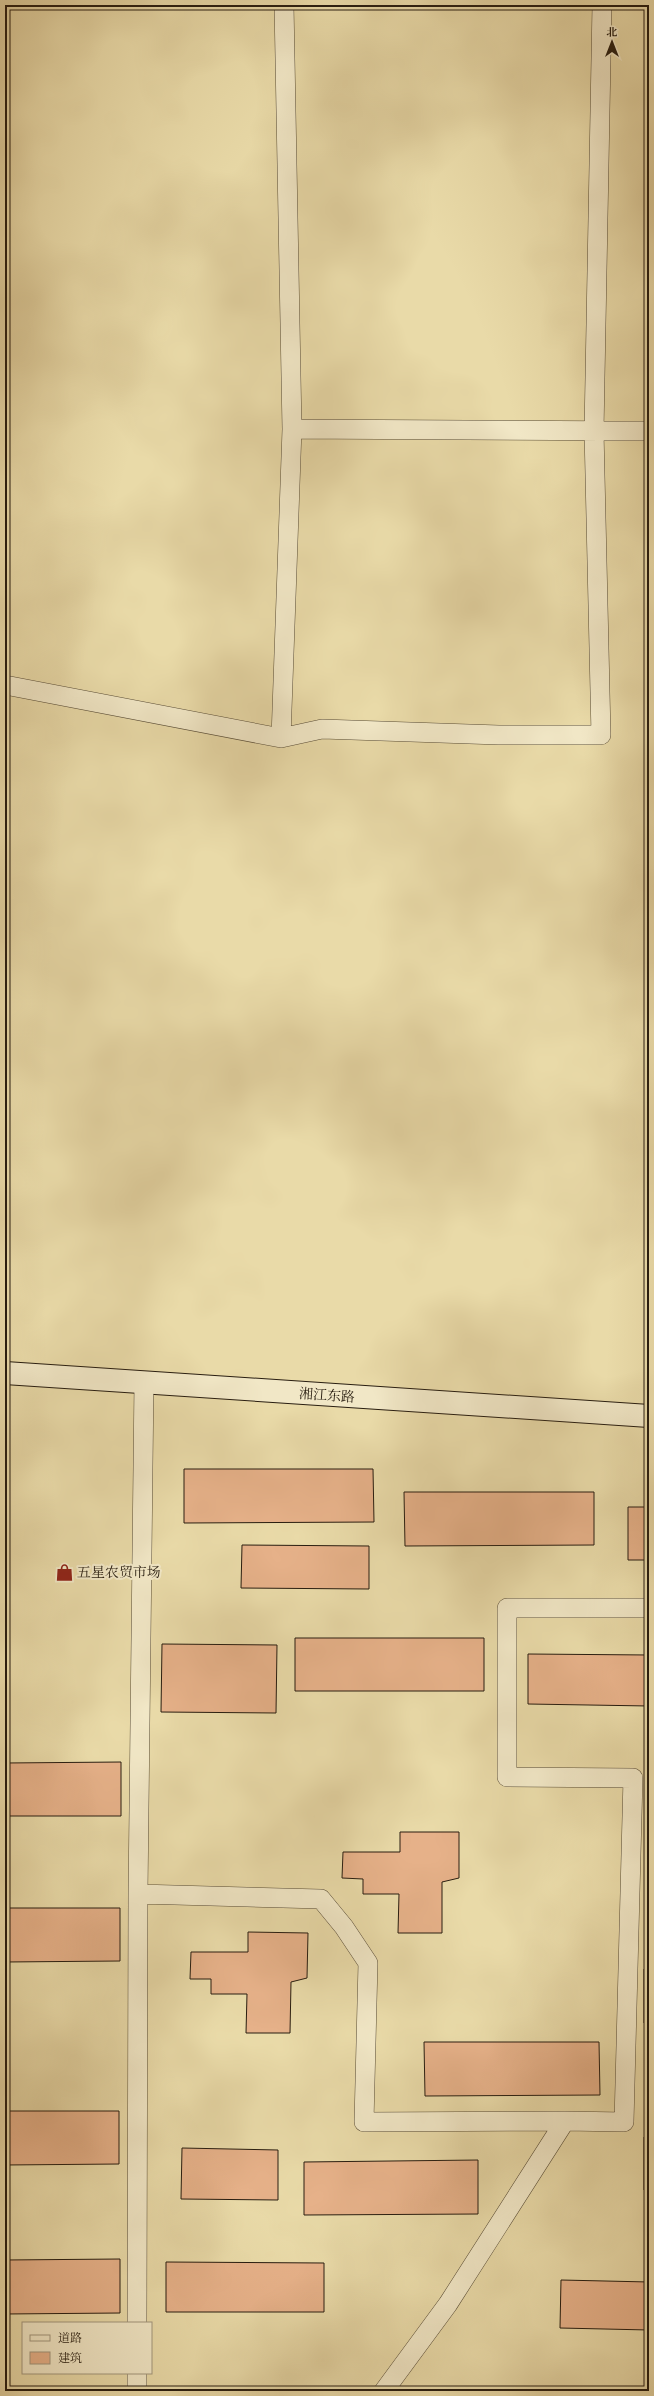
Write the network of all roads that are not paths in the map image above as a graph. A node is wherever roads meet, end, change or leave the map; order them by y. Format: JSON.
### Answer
{"nodes":[{"id":1,"x":284,"y":5,"type":"edge"},
{"id":2,"x":602,"y":5,"type":"edge"},
{"id":3,"x":292,"y":429,"type":"junction"},
{"id":4,"x":594,"y":431,"type":"junction"},
{"id":5,"x":649,"y":431,"type":"edge"},
{"id":6,"x":5,"y":685,"type":"edge"},
{"id":7,"x":281,"y":738,"type":"junction"},
{"id":8,"x":5,"y":1373,"type":"edge"},
{"id":9,"x":144,"y":1382,"type":"junction"},
{"id":10,"x":649,"y":1416,"type":"edge"},
{"id":11,"x":649,"y":1608,"type":"edge"},
{"id":12,"x":138,"y":1894,"type":"junction"},
{"id":13,"x":565,"y":2121,"type":"junction"},
{"id":14,"x":137,"y":2322,"type":"edge"},
{"id":15,"x":137,"y":2374,"type":"edge"},
{"id":16,"x":137,"y":2391,"type":"edge"},
{"id":17,"x":384,"y":2391,"type":"edge"}],
"edges":[{"from":1,"to":3,"type":"lane"},
{"from":2,"to":4,"type":"lane"},
{"from":3,"to":4,"type":"lane"},
{"from":3,"to":7,"type":"lane"},
{"from":4,"to":5,"type":"lane"},
{"from":4,"to":7,"type":"lane"},
{"from":6,"to":7,"type":"lane"},
{"from":8,"to":9,"type":"street","name":"湘江东路"},
{"from":9,"to":10,"type":"street","name":"湘江东路"},
{"from":9,"to":12,"type":"lane"},
{"from":11,"to":13,"type":"lane"},
{"from":12,"to":13,"type":"lane"},
{"from":12,"to":14,"type":"lane"},
{"from":13,"to":17,"type":"lane"},
{"from":15,"to":16,"type":"lane"}]}
